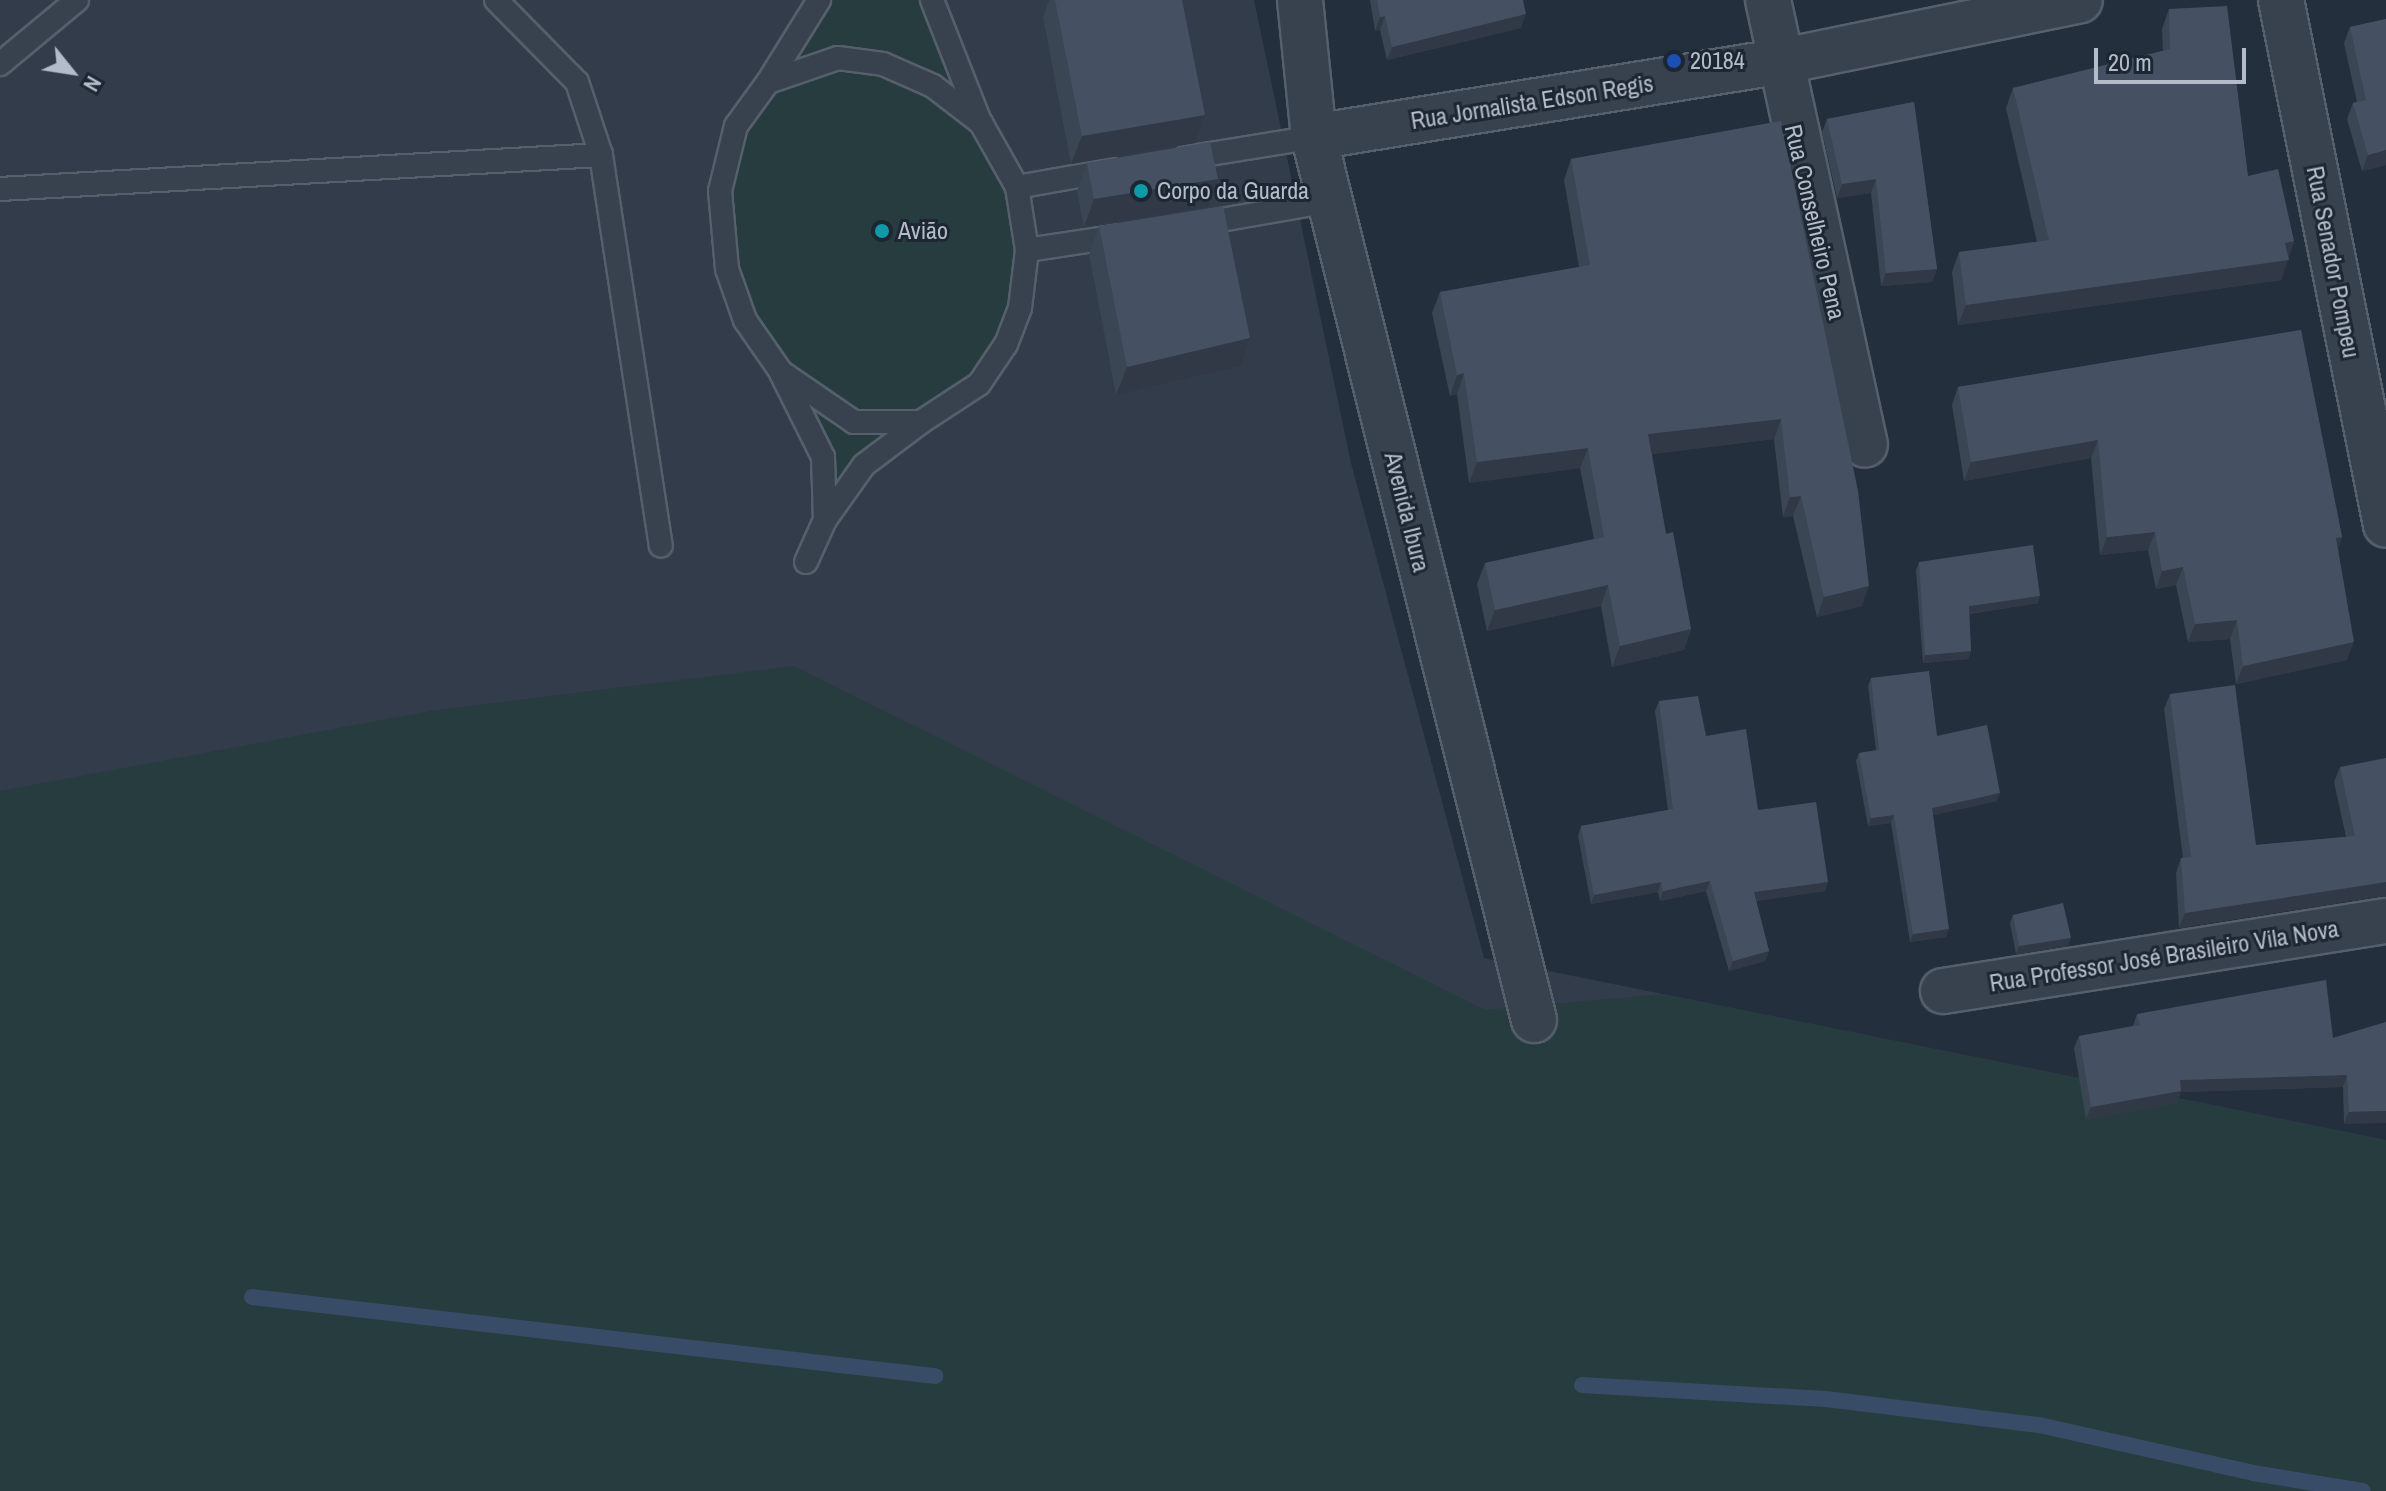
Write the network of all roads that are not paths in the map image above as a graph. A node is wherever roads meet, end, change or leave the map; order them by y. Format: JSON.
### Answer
{"nodes":[{"id":1,"x":77,"y":0,"type":"edge"},
{"id":2,"x":496,"y":0,"type":"edge"},
{"id":3,"x":819,"y":0,"type":"edge"},
{"id":4,"x":932,"y":0,"type":"edge"},
{"id":5,"x":1300,"y":0,"type":"edge"},
{"id":6,"x":1768,"y":0,"type":"edge"},
{"id":7,"x":2080,"y":0,"type":"edge"},
{"id":8,"x":2281,"y":0,"type":"edge"},
{"id":9,"x":1779,"y":62,"type":"junction"},
{"id":10,"x":0,"y":64,"type":"edge"},
{"id":11,"x":768,"y":82,"type":"junction"},
{"id":12,"x":981,"y":123,"type":"junction"},
{"id":13,"x":1314,"y":137,"type":"junction"},
{"id":14,"x":601,"y":155,"type":"junction"},
{"id":15,"x":1017,"y":187,"type":"junction"},
{"id":16,"x":0,"y":189,"type":"edge"},
{"id":17,"x":1330,"y":201,"type":"junction"},
{"id":18,"x":1182,"y":227,"type":"edge"},
{"id":19,"x":1151,"y":231,"type":"edge"},
{"id":20,"x":1027,"y":250,"type":"junction"},
{"id":21,"x":781,"y":372,"type":"junction"},
{"id":22,"x":921,"y":422,"type":"junction"},
{"id":23,"x":1865,"y":445,"type":"dead end"},
{"id":24,"x":825,"y":520,"type":"junction"},
{"id":25,"x":2386,"y":525,"type":"edge"},
{"id":26,"x":661,"y":545,"type":"dead end"},
{"id":27,"x":806,"y":562,"type":"dead end"},
{"id":28,"x":2386,"y":921,"type":"edge"},
{"id":29,"x":1943,"y":991,"type":"dead end"},
{"id":30,"x":1534,"y":1020,"type":"dead end"}],
"edges":[{"from":1,"to":10,"type":"lane"},
{"from":2,"to":14,"type":"lane"},
{"from":3,"to":11,"type":"lane"},
{"from":4,"to":12,"type":"lane"},
{"from":5,"to":13,"type":"street","name":"Avenida Ibura"},
{"from":6,"to":9,"type":"street","name":"Rua Conselheiro Pena"},
{"from":7,"to":9,"type":"street","name":"Rua Jornalista Edson Regis"},
{"from":8,"to":25,"type":"street","name":"Rua Senador Pompeu"},
{"from":9,"to":13,"type":"street","name":"Rua Jornalista Edson Regis"},
{"from":9,"to":23,"type":"street","name":"Rua Conselheiro Pena"},
{"from":11,"to":12,"type":"lane"},
{"from":11,"to":21,"type":"lane"},
{"from":12,"to":15,"type":"lane"},
{"from":13,"to":15,"type":"lane"},
{"from":13,"to":17,"type":"street","name":"Avenida Ibura"},
{"from":14,"to":16,"type":"lane"},
{"from":14,"to":26,"type":"lane"},
{"from":15,"to":20,"type":"lane"},
{"from":17,"to":18,"type":"lane"},
{"from":17,"to":30,"type":"street","name":"Avenida Ibura"},
{"from":19,"to":20,"type":"lane"},
{"from":20,"to":22,"type":"lane"},
{"from":21,"to":22,"type":"lane"},
{"from":21,"to":24,"type":"lane"},
{"from":22,"to":24,"type":"lane"},
{"from":24,"to":27,"type":"lane"},
{"from":28,"to":29,"type":"street","name":"Rua Professor José Brasileiro Vila Nova"}]}
